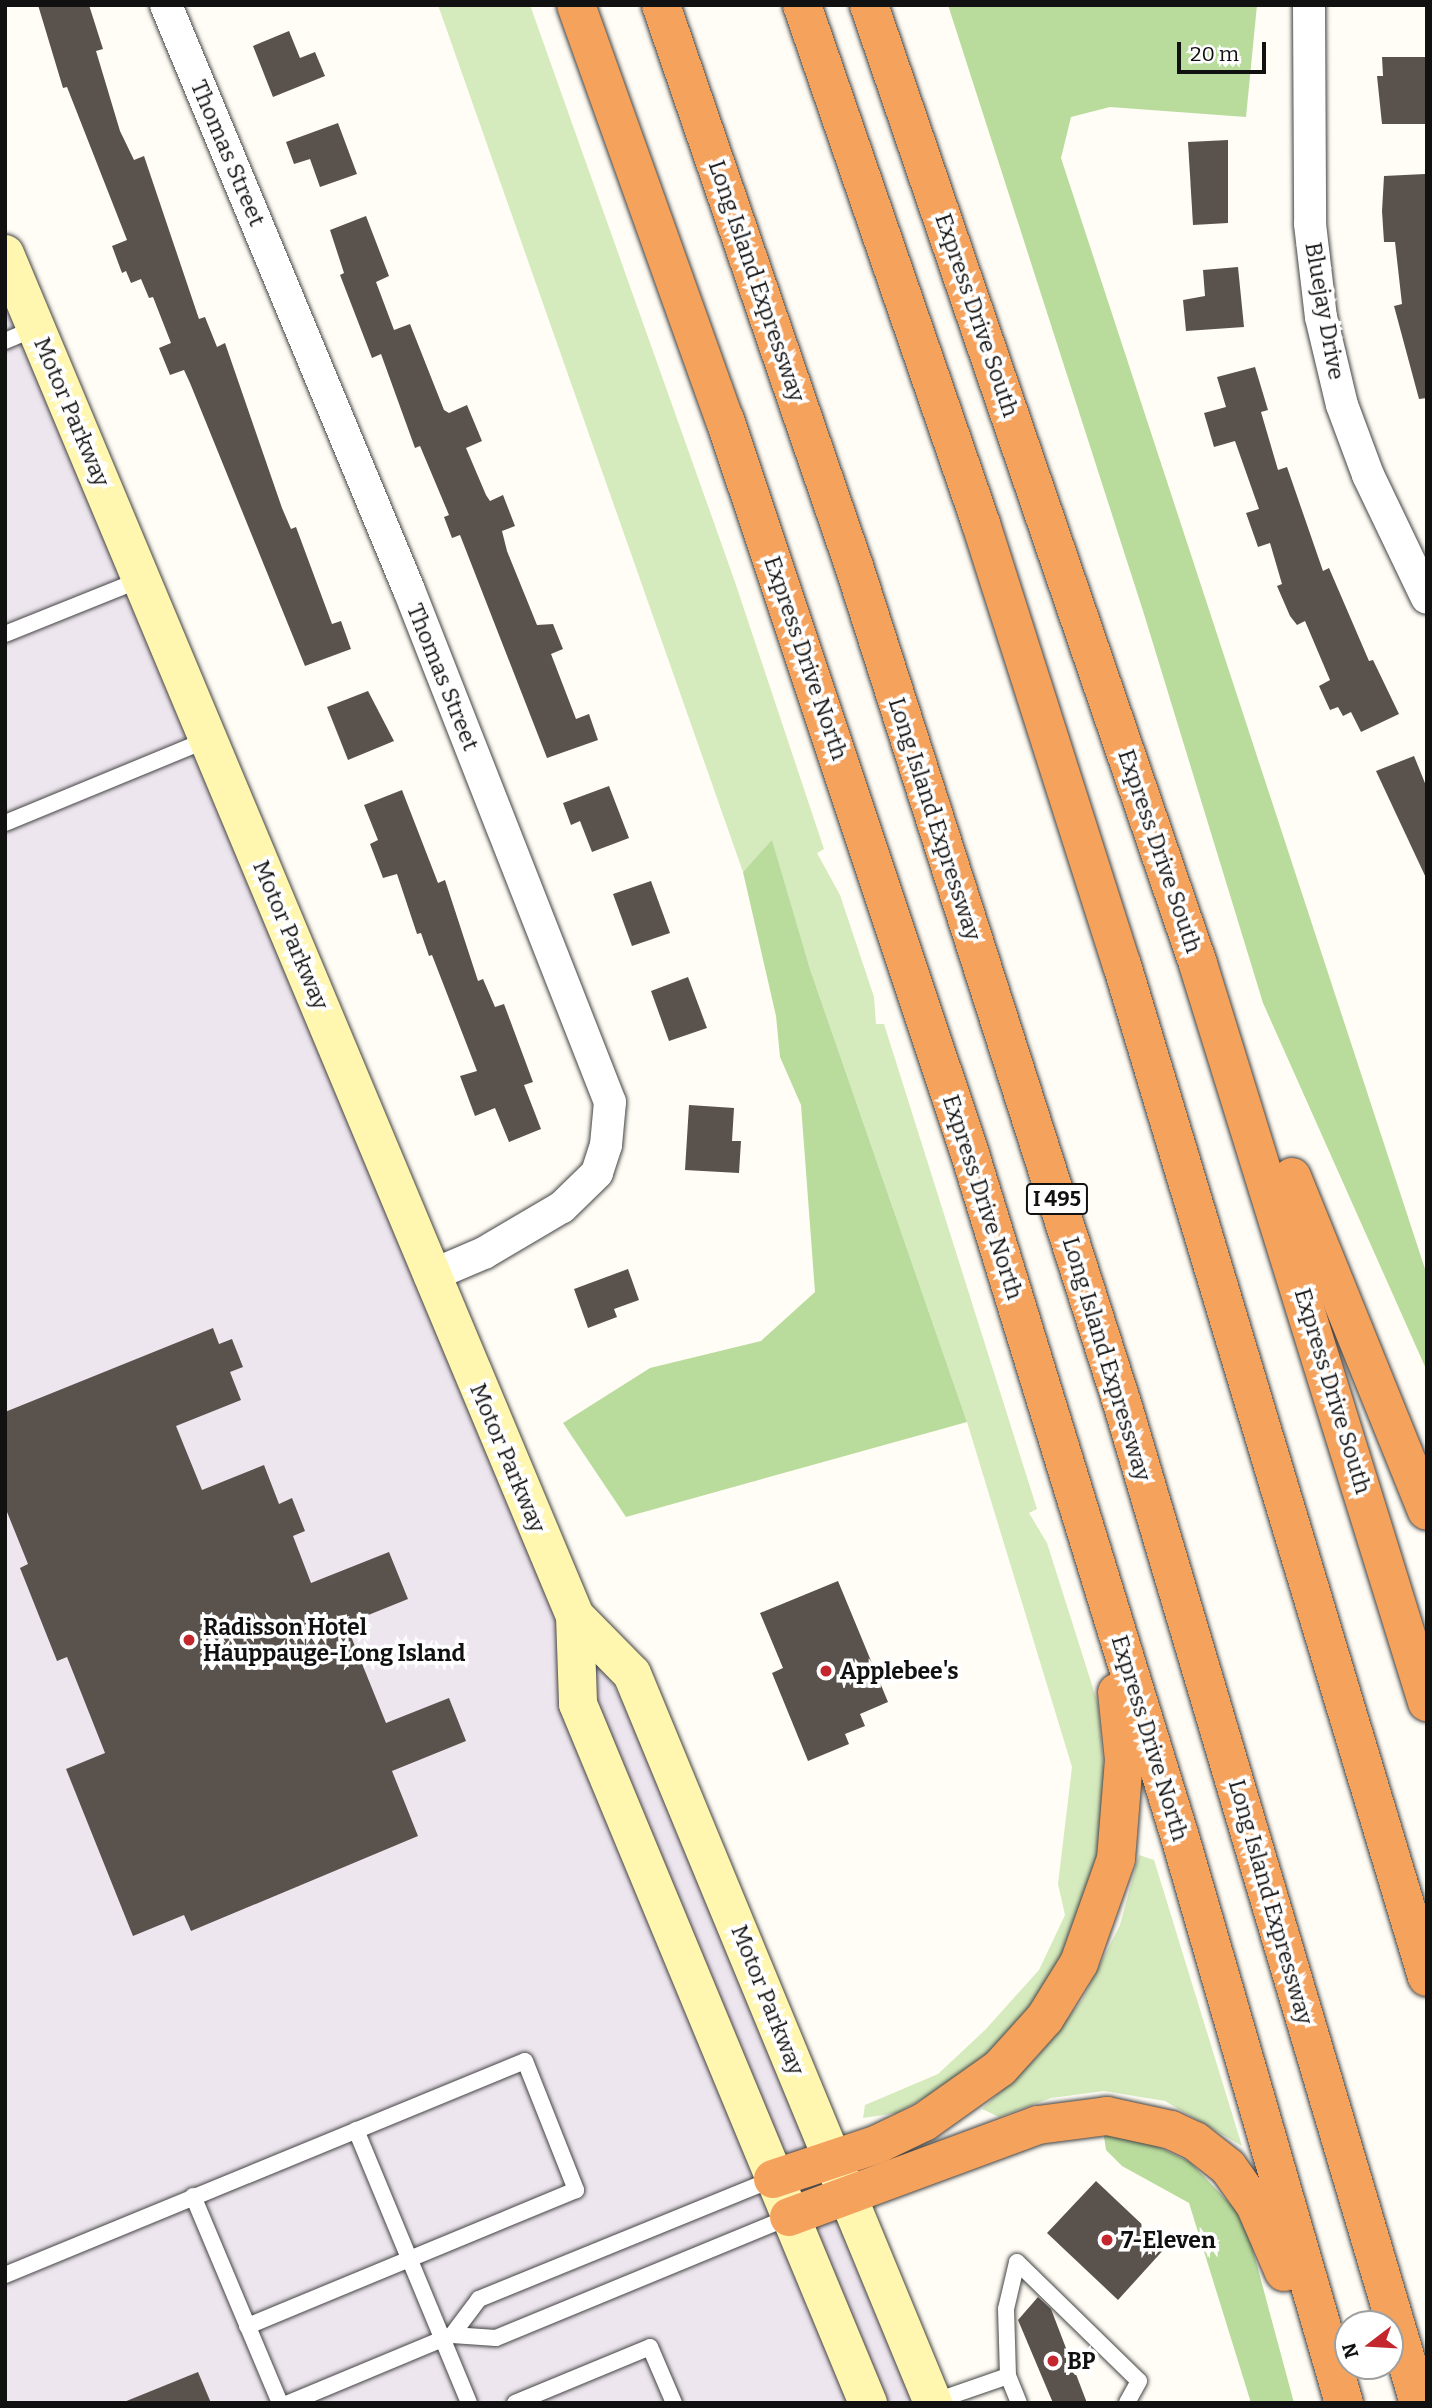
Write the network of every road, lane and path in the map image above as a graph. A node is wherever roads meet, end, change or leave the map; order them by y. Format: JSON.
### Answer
{"nodes":[{"id":1,"x":166,"y":5,"type":"edge"},
{"id":2,"x":576,"y":5,"type":"edge"},
{"id":3,"x":661,"y":5,"type":"edge"},
{"id":4,"x":802,"y":5,"type":"edge"},
{"id":5,"x":869,"y":5,"type":"edge"},
{"id":6,"x":877,"y":5,"type":"edge"},
{"id":7,"x":1310,"y":5,"type":"edge"},
{"id":8,"x":901,"y":94,"type":"junction"},
{"id":9,"x":5,"y":254,"type":"edge"},
{"id":10,"x":21,"y":335,"type":"edge"},
{"id":11,"x":142,"y":579,"type":"junction"},
{"id":12,"x":1427,"y":598,"type":"edge"},
{"id":13,"x":5,"y":634,"type":"edge"},
{"id":14,"x":209,"y":739,"type":"junction"},
{"id":15,"x":5,"y":823,"type":"edge"},
{"id":16,"x":1198,"y":964,"type":"junction"},
{"id":17,"x":430,"y":1276,"type":"junction"},
{"id":18,"x":1427,"y":1511,"type":"edge"},
{"id":19,"x":1102,"y":1578,"type":"junction"},
{"id":20,"x":575,"y":1616,"type":"junction"},
{"id":21,"x":1427,"y":1702,"type":"edge"},
{"id":22,"x":1427,"y":1977,"type":"edge"},
{"id":23,"x":356,"y":2130,"type":"junction"},
{"id":24,"x":834,"y":2159,"type":"junction"},
{"id":25,"x":773,"y":2179,"type":"junction"},
{"id":26,"x":848,"y":2195,"type":"junction"},
{"id":27,"x":193,"y":2196,"type":"junction"},
{"id":28,"x":789,"y":2217,"type":"junction"},
{"id":29,"x":410,"y":2257,"type":"junction"},
{"id":30,"x":5,"y":2275,"type":"edge"},
{"id":31,"x":247,"y":2326,"type":"junction"},
{"id":32,"x":447,"y":2337,"type":"junction"},
{"id":33,"x":1008,"y":2376,"type":"junction"},
{"id":34,"x":933,"y":2402,"type":"edge"},
{"id":35,"x":280,"y":2403,"type":"edge"},
{"id":36,"x":289,"y":2403,"type":"edge"},
{"id":37,"x":469,"y":2403,"type":"edge"},
{"id":38,"x":515,"y":2403,"type":"edge"},
{"id":39,"x":674,"y":2403,"type":"edge"},
{"id":40,"x":868,"y":2403,"type":"edge"},
{"id":41,"x":1019,"y":2403,"type":"edge"},
{"id":42,"x":1127,"y":2403,"type":"edge"},
{"id":43,"x":1342,"y":2403,"type":"edge"},
{"id":44,"x":1419,"y":2403,"type":"edge"}],
"edges":[{"from":1,"to":17,"type":"street","name":"Thomas Street"},
{"from":2,"to":19,"type":"highway","name":"Express Drive North"},
{"from":3,"to":44,"type":"highway","name":"Long Island Expressway","number":"I 495"},
{"from":4,"to":22,"type":"highway"},
{"from":5,"to":8,"type":"highway"},
{"from":6,"to":8,"type":"main road","name":"Express Drive South"},
{"from":7,"to":12,"type":"street","name":"Bluejay Drive"},
{"from":8,"to":16,"type":"highway","name":"Express Drive South"},
{"from":9,"to":10,"type":"main road","name":"Motor Parkway"},
{"from":10,"to":11,"type":"main road","name":"Motor Parkway"},
{"from":11,"to":13,"type":"lane"},
{"from":11,"to":14,"type":"main road","name":"Motor Parkway"},
{"from":14,"to":15,"type":"lane"},
{"from":14,"to":17,"type":"main road","name":"Motor Parkway"},
{"from":16,"to":18,"type":"highway"},
{"from":16,"to":21,"type":"highway","name":"Express Drive South"},
{"from":17,"to":20,"type":"main road","name":"Motor Parkway"},
{"from":19,"to":24,"type":"highway"},
{"from":19,"to":43,"type":"highway","name":"Express Drive North"},
{"from":20,"to":24,"type":"main road","name":"Motor Parkway"},
{"from":20,"to":25,"type":"main road","name":"Motor Parkway"},
{"from":23,"to":27,"type":"lane"},
{"from":23,"to":29,"type":"lane"},
{"from":23,"to":29,"type":"lane"},
{"from":24,"to":25,"type":"highway"},
{"from":24,"to":26,"type":"main road","name":"Motor Parkway"},
{"from":25,"to":28,"type":"main road","name":"Motor Parkway"},
{"from":25,"to":32,"type":"lane"},
{"from":26,"to":28,"type":"highway"},
{"from":26,"to":34,"type":"main road","name":"Motor Parkway"},
{"from":26,"to":43,"type":"highway"},
{"from":27,"to":30,"type":"lane"},
{"from":27,"to":31,"type":"lane"},
{"from":28,"to":32,"type":"lane"},
{"from":28,"to":40,"type":"main road","name":"Motor Parkway"},
{"from":29,"to":31,"type":"lane"},
{"from":29,"to":32,"type":"lane"},
{"from":31,"to":35,"type":"lane"},
{"from":32,"to":36,"type":"lane"},
{"from":32,"to":37,"type":"lane"},
{"from":33,"to":34,"type":"lane"},
{"from":33,"to":41,"type":"lane"},
{"from":33,"to":42,"type":"lane"},
{"from":38,"to":39,"type":"lane"}]}
